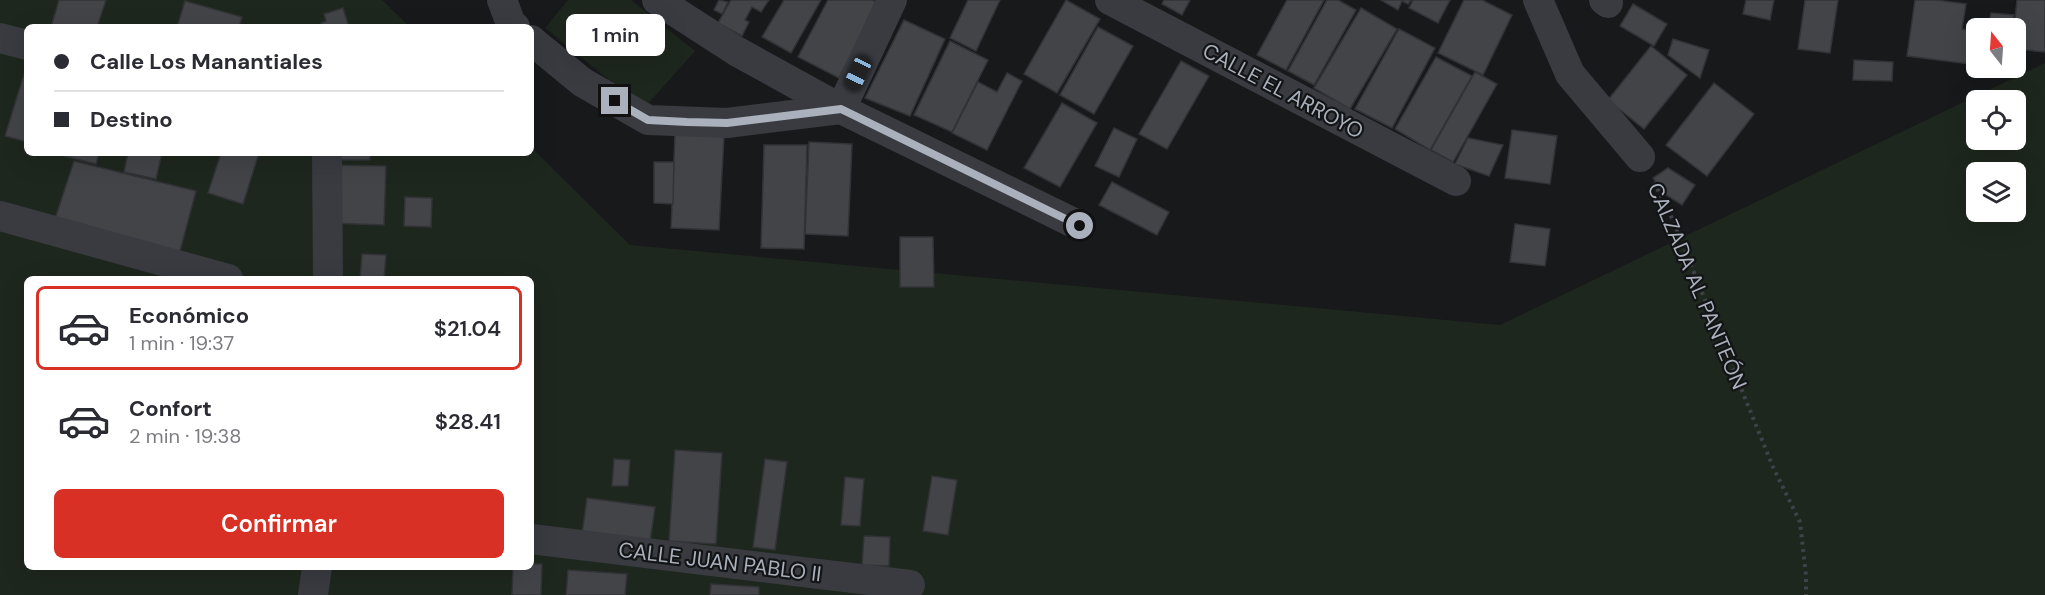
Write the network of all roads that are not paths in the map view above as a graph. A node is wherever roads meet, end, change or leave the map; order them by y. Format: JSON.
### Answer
{"nodes":[{"id":1,"x":502,"y":0,"type":"edge"},
{"id":2,"x":657,"y":0,"type":"edge"},
{"id":3,"x":892,"y":0,"type":"edge"},
{"id":4,"x":1110,"y":0,"type":"edge"},
{"id":5,"x":1538,"y":0,"type":"edge"},
{"id":6,"x":512,"y":24,"type":"edge"},
{"id":7,"x":0,"y":38,"type":"edge"},
{"id":8,"x":534,"y":42,"type":"edge"},
{"id":9,"x":24,"y":44,"type":"edge"},
{"id":10,"x":841,"y":109,"type":"junction"},
{"id":11,"x":327,"y":156,"type":"edge"},
{"id":12,"x":1640,"y":157,"type":"road end"},
{"id":13,"x":1456,"y":182,"type":"dead end"},
{"id":14,"x":0,"y":216,"type":"edge"},
{"id":15,"x":1080,"y":226,"type":"dead end"},
{"id":16,"x":217,"y":276,"type":"edge"},
{"id":17,"x":328,"y":276,"type":"edge"},
{"id":18,"x":534,"y":539,"type":"edge"},
{"id":19,"x":317,"y":570,"type":"edge"},
{"id":20,"x":910,"y":585,"type":"dead end"},
{"id":21,"x":313,"y":595,"type":"edge"}],
"edges":[{"from":1,"to":6,"type":"street"},
{"from":2,"to":10,"type":"street"},
{"from":3,"to":10,"type":"street"},
{"from":4,"to":13,"type":"street","name":"CALLE EL ARROYO"},
{"from":5,"to":12,"type":"street","name":"CALZADA AL PANTEÓN"},
{"from":7,"to":9,"type":"street"},
{"from":8,"to":10,"type":"street"},
{"from":10,"to":15,"type":"street"},
{"from":11,"to":17,"type":"street"},
{"from":14,"to":16,"type":"street"},
{"from":18,"to":20,"type":"street","name":"CALLE JUAN PABLO II"},
{"from":19,"to":21,"type":"street"}]}
